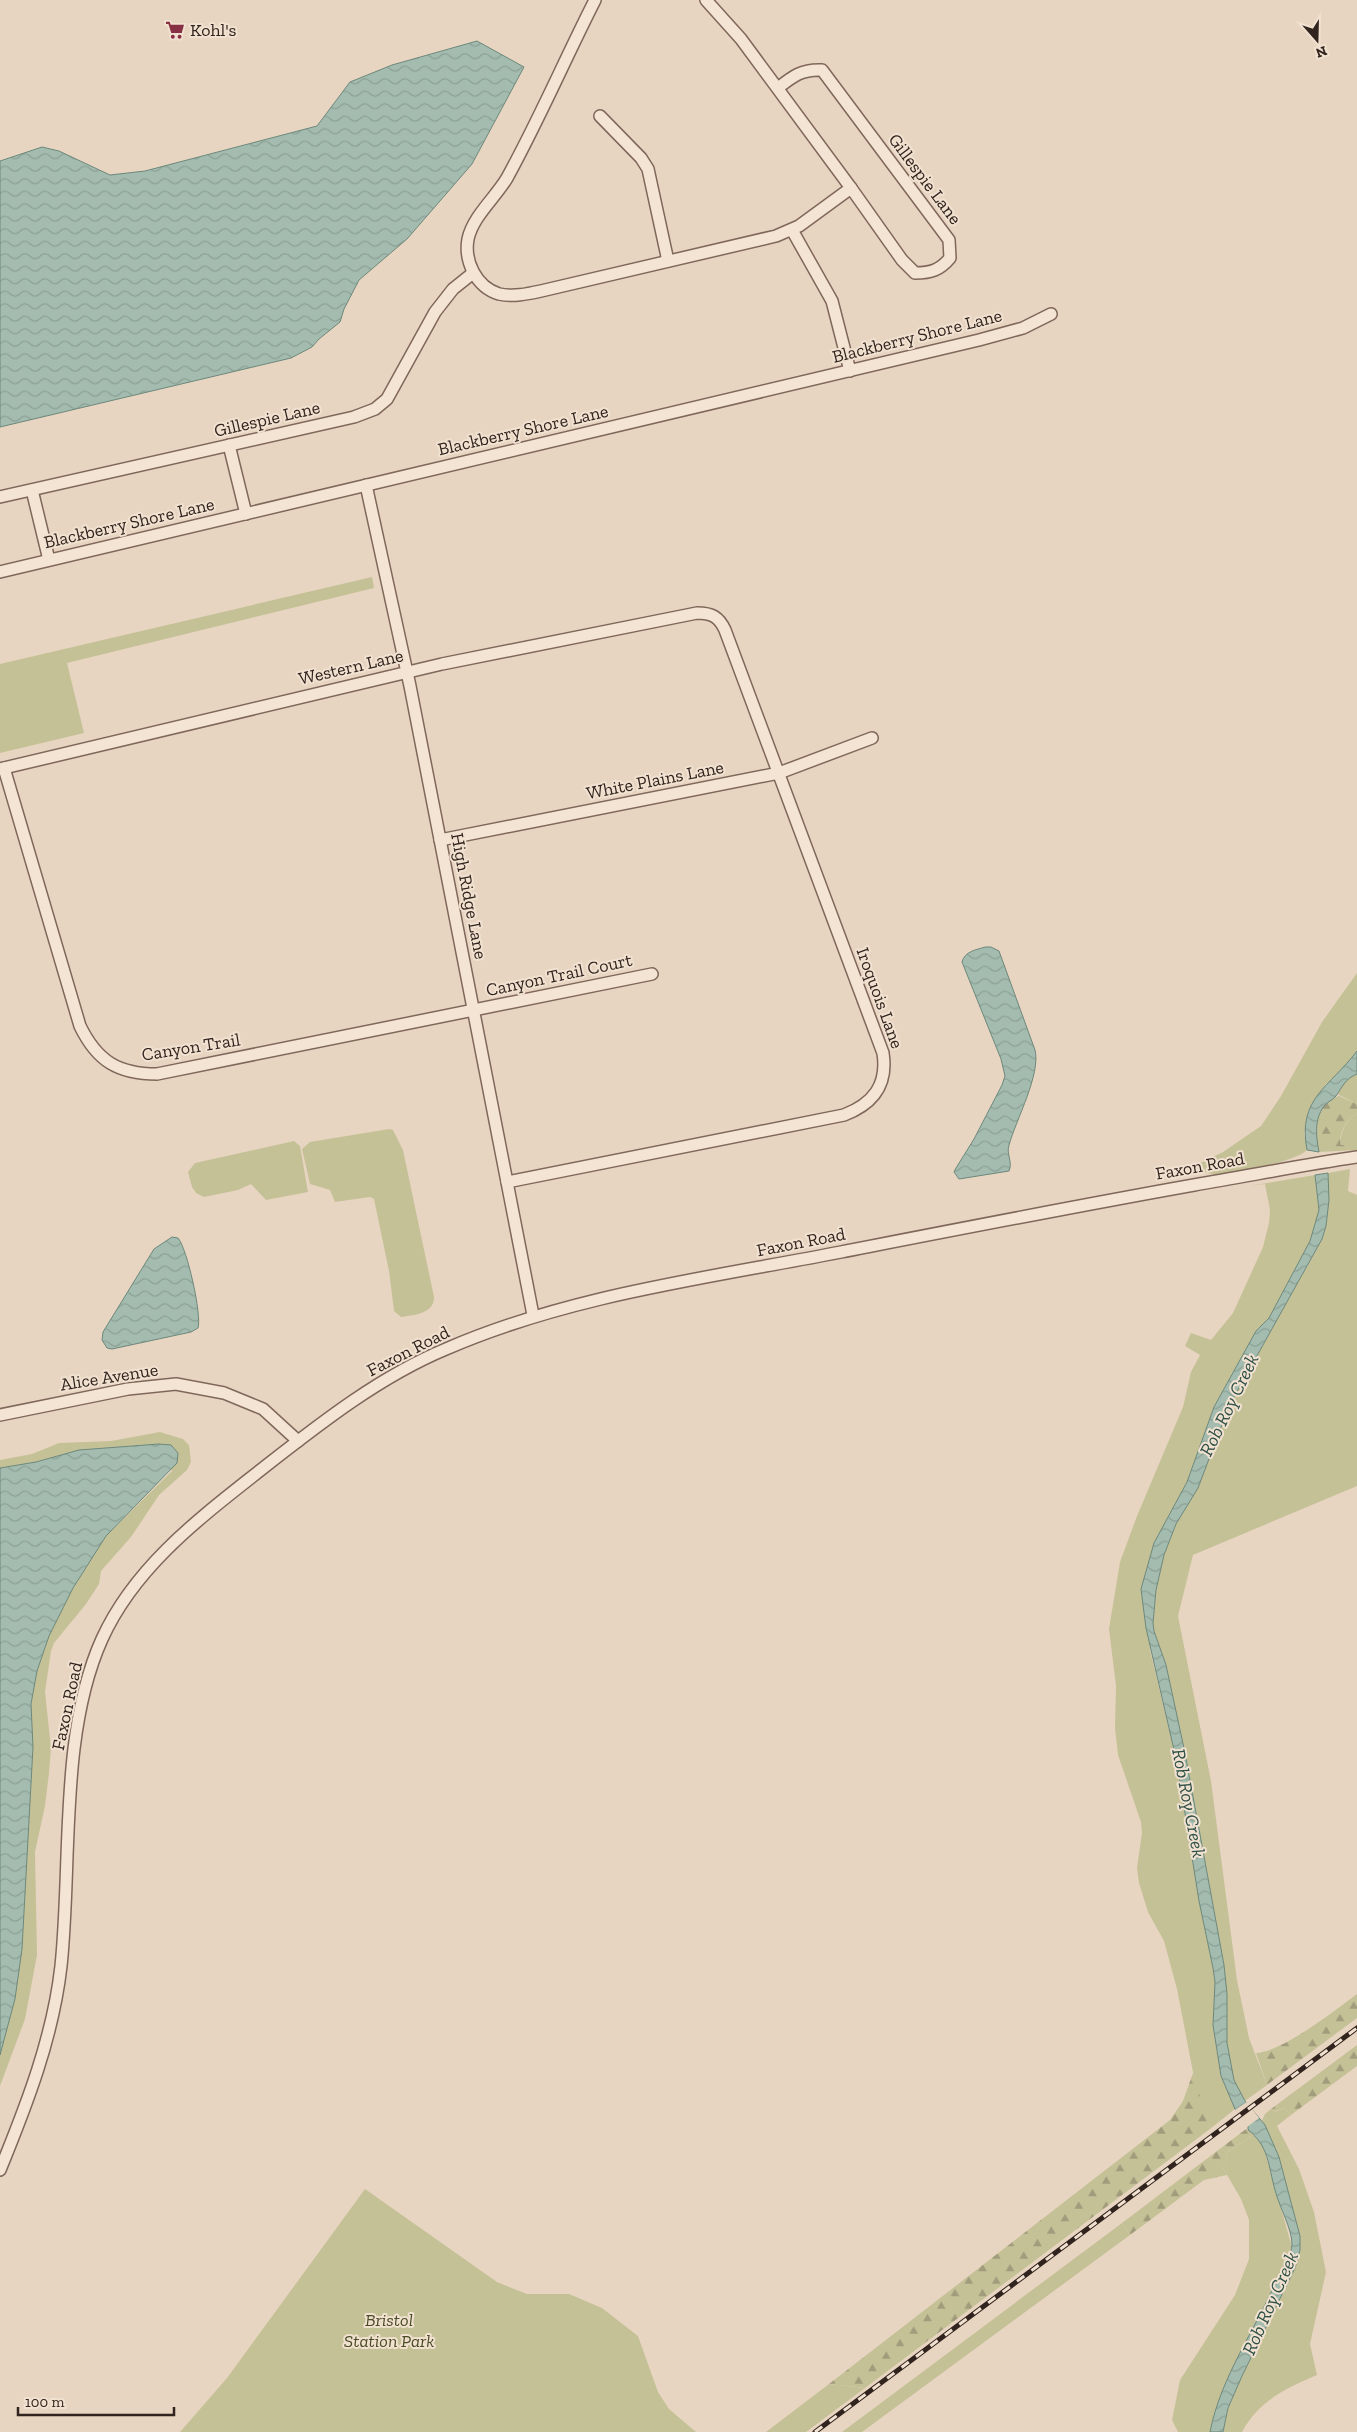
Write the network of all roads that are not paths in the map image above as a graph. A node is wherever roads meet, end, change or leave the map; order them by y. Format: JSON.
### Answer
{"nodes":[{"id":1,"x":595,"y":0,"type":"edge"},
{"id":2,"x":706,"y":0,"type":"edge"},
{"id":3,"x":778,"y":88,"type":"junction"},
{"id":4,"x":600,"y":116,"type":"dead end"},
{"id":5,"x":851,"y":188,"type":"junction"},
{"id":6,"x":792,"y":230,"type":"junction"},
{"id":7,"x":668,"y":261,"type":"junction"},
{"id":8,"x":473,"y":273,"type":"junction"},
{"id":9,"x":1051,"y":314,"type":"dead end"},
{"id":10,"x":850,"y":371,"type":"junction"},
{"id":11,"x":229,"y":445,"type":"junction"},
{"id":12,"x":366,"y":485,"type":"junction"},
{"id":13,"x":32,"y":490,"type":"junction"},
{"id":14,"x":0,"y":497,"type":"edge"},
{"id":15,"x":246,"y":514,"type":"junction"},
{"id":16,"x":49,"y":560,"type":"junction"},
{"id":17,"x":0,"y":572,"type":"edge"},
{"id":18,"x":713,"y":615,"type":"joint"},
{"id":19,"x":407,"y":672,"type":"junction"},
{"id":20,"x":872,"y":738,"type":"dead end"},
{"id":21,"x":2,"y":768,"type":"edge"},
{"id":22,"x":779,"y":773,"type":"junction"},
{"id":23,"x":440,"y":840,"type":"junction"},
{"id":24,"x":652,"y":974,"type":"dead end"},
{"id":25,"x":474,"y":1011,"type":"junction"},
{"id":26,"x":1357,"y":1157,"type":"edge"},
{"id":27,"x":507,"y":1182,"type":"junction"},
{"id":28,"x":533,"y":1315,"type":"junction"},
{"id":29,"x":0,"y":1415,"type":"edge"},
{"id":30,"x":298,"y":1441,"type":"junction"},
{"id":31,"x":0,"y":2170,"type":"edge"}],
"edges":[{"from":1,"to":8,"type":"street"},
{"from":2,"to":3,"type":"street","name":"Gillespie Lane"},
{"from":3,"to":5,"type":"street","name":"Gillespie Lane"},
{"from":3,"to":5,"type":"street","name":"Gillespie Lane"},
{"from":4,"to":7,"type":"street"},
{"from":5,"to":6,"type":"street"},
{"from":6,"to":7,"type":"street"},
{"from":6,"to":10,"type":"street"},
{"from":7,"to":8,"type":"street"},
{"from":8,"to":11,"type":"street","name":"Gillespie Lane"},
{"from":9,"to":10,"type":"street","name":"Blackberry Shore Lane"},
{"from":10,"to":12,"type":"street","name":"Blackberry Shore Lane"},
{"from":11,"to":13,"type":"street","name":"Gillespie Lane"},
{"from":11,"to":15,"type":"street"},
{"from":12,"to":15,"type":"street","name":"Blackberry Shore Lane"},
{"from":12,"to":19,"type":"street","name":"High Ridge Lane"},
{"from":13,"to":14,"type":"street","name":"Gillespie Lane"},
{"from":13,"to":16,"type":"street"},
{"from":15,"to":16,"type":"street","name":"Blackberry Shore Lane"},
{"from":16,"to":17,"type":"street","name":"Blackberry Shore Lane"},
{"from":18,"to":19,"type":"street","name":"Western Lane"},
{"from":18,"to":22,"type":"street","name":"Iroquois Lane"},
{"from":19,"to":21,"type":"street","name":"Western Lane"},
{"from":19,"to":23,"type":"street","name":"High Ridge Lane"},
{"from":20,"to":22,"type":"street","name":"White Plains Lane"},
{"from":21,"to":25,"type":"street","name":"Canyon Trail"},
{"from":22,"to":23,"type":"street","name":"White Plains Lane"},
{"from":22,"to":27,"type":"street","name":"Iroquois Lane"},
{"from":23,"to":25,"type":"street","name":"High Ridge Lane"},
{"from":24,"to":25,"type":"street","name":"Canyon Trail Court"},
{"from":25,"to":27,"type":"street","name":"High Ridge Lane"},
{"from":26,"to":28,"type":"street","name":"Faxon Road"},
{"from":27,"to":28,"type":"street","name":"High Ridge Lane"},
{"from":28,"to":30,"type":"street","name":"Faxon Road"},
{"from":29,"to":30,"type":"street","name":"Alice Avenue"},
{"from":30,"to":31,"type":"street","name":"Faxon Road"}]}
